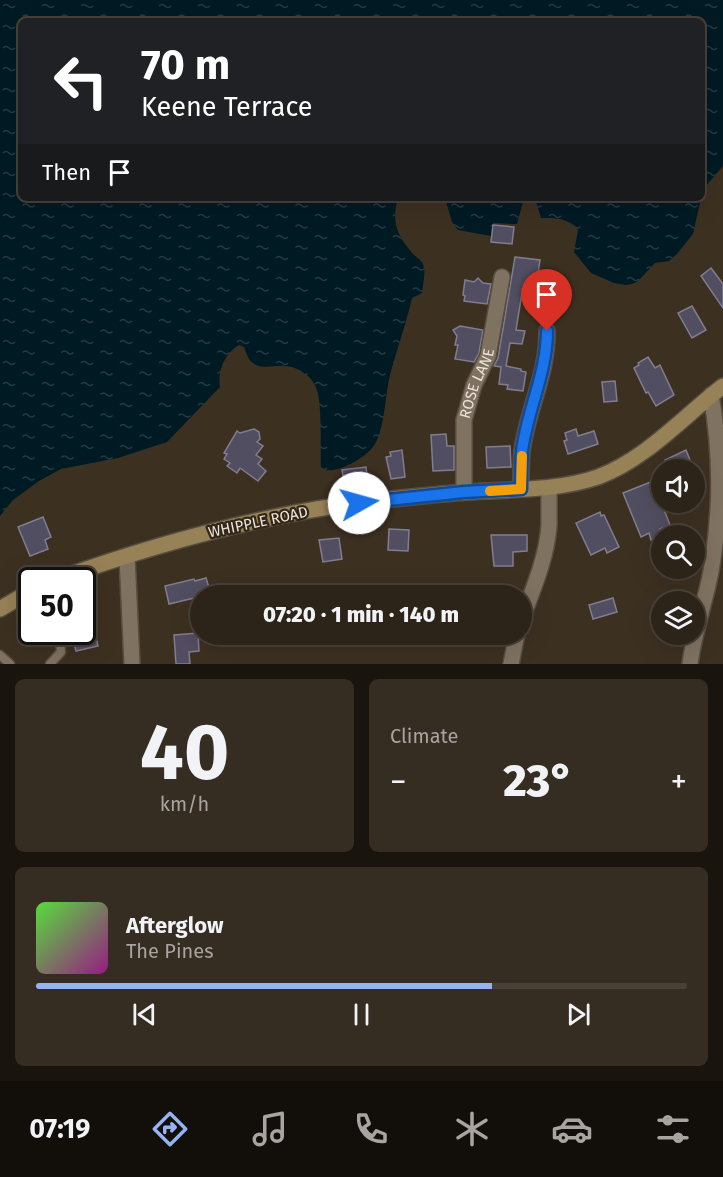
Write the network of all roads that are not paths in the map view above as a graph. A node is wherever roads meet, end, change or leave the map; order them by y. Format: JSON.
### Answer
{"nodes":[{"id":1,"x":502,"y":277,"type":"dead end"},
{"id":2,"x":547,"y":331,"type":"dead end"},
{"id":3,"x":717,"y":391,"type":"edge"},
{"id":4,"x":549,"y":488,"type":"junction"},
{"id":5,"x":521,"y":489,"type":"junction"},
{"id":6,"x":464,"y":492,"type":"junction"},
{"id":7,"x":128,"y":556,"type":"junction"},
{"id":8,"x":95,"y":567,"type":"edge"},
{"id":9,"x":532,"y":592,"type":"edge"},
{"id":10,"x":18,"y":598,"type":"edge"},
{"id":11,"x":0,"y":609,"type":"edge"},
{"id":12,"x":60,"y":645,"type":"edge"},
{"id":13,"x":515,"y":645,"type":"edge"},
{"id":14,"x":0,"y":655,"type":"edge"},
{"id":15,"x":10,"y":664,"type":"edge"},
{"id":16,"x":51,"y":664,"type":"edge"},
{"id":17,"x":132,"y":664,"type":"edge"},
{"id":18,"x":511,"y":664,"type":"edge"},
{"id":19,"x":690,"y":664,"type":"edge"}],
"edges":[{"from":1,"to":6,"type":"street","name":"ROSE LANE"},
{"from":2,"to":5,"type":"street"},
{"from":3,"to":4,"type":"main road","name":"WHIPPLE ROAD"},
{"from":3,"to":19,"type":"street"},
{"from":4,"to":5,"type":"main road","name":"WHIPPLE ROAD"},
{"from":4,"to":9,"type":"street"},
{"from":5,"to":6,"type":"main road","name":"WHIPPLE ROAD"},
{"from":6,"to":7,"type":"main road","name":"WHIPPLE ROAD"},
{"from":7,"to":8,"type":"main road","name":"WHIPPLE ROAD"},
{"from":7,"to":17,"type":"street"},
{"from":10,"to":11,"type":"main road"},
{"from":12,"to":16,"type":"lane"},
{"from":13,"to":18,"type":"street"},
{"from":14,"to":15,"type":"lane"}]}
